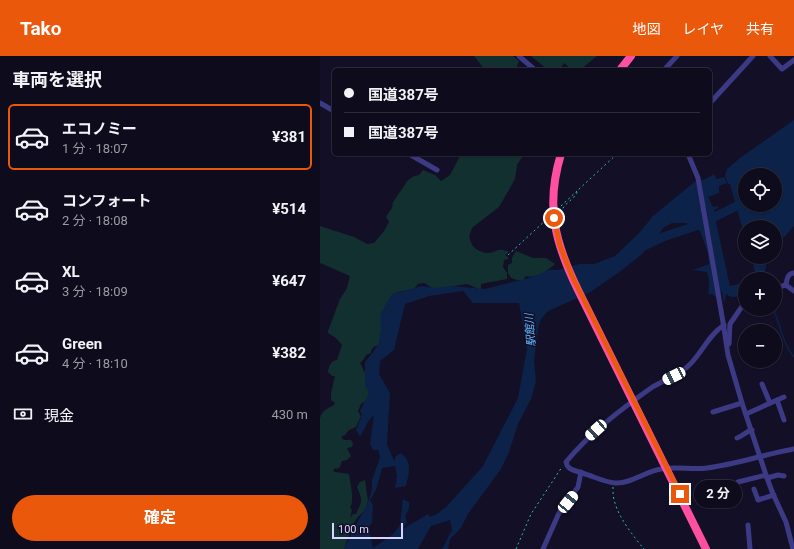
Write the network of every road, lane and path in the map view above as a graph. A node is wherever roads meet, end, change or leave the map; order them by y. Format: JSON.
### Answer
{"nodes":[{"id":1,"x":519,"y":56,"type":"edge"},
{"id":2,"x":631,"y":56,"type":"edge"},
{"id":3,"x":677,"y":56,"type":"edge"},
{"id":4,"x":753,"y":56,"type":"edge"},
{"id":5,"x":770,"y":56,"type":"edge"},
{"id":6,"x":794,"y":60,"type":"edge"},
{"id":7,"x":533,"y":68,"type":"edge"},
{"id":8,"x":622,"y":68,"type":"edge"},
{"id":9,"x":666,"y":68,"type":"edge"},
{"id":10,"x":712,"y":101,"type":"edge"},
{"id":11,"x":320,"y":102,"type":"edge"},
{"id":12,"x":332,"y":110,"type":"edge"},
{"id":13,"x":412,"y":156,"type":"edge"},
{"id":14,"x":560,"y":156,"type":"edge"},
{"id":15,"x":615,"y":156,"type":"edge"},
{"id":16,"x":689,"y":156,"type":"edge"},
{"id":17,"x":437,"y":170,"type":"dead end"},
{"id":18,"x":578,"y":190,"type":"junction"},
{"id":19,"x":561,"y":206,"type":"dead end"},
{"id":20,"x":547,"y":219,"type":"dead end"},
{"id":21,"x":563,"y":230,"type":"dead end"},
{"id":22,"x":508,"y":255,"type":"dead end"},
{"id":23,"x":794,"y":273,"type":"edge"},
{"id":24,"x":786,"y":286,"type":"junction"},
{"id":25,"x":782,"y":287,"type":"edge"},
{"id":26,"x":794,"y":291,"type":"edge"},
{"id":27,"x":738,"y":312,"type":"edge"},
{"id":28,"x":724,"y":323,"type":"junction"},
{"id":29,"x":728,"y":357,"type":"junction"},
{"id":30,"x":762,"y":384,"type":"dead end"},
{"id":31,"x":784,"y":397,"type":"dead end"},
{"id":32,"x":634,"y":400,"type":"junction"},
{"id":33,"x":778,"y":400,"type":"junction"},
{"id":34,"x":742,"y":403,"type":"junction"},
{"id":35,"x":770,"y":403,"type":"junction"},
{"id":36,"x":713,"y":412,"type":"dead end"},
{"id":37,"x":746,"y":414,"type":"junction"},
{"id":38,"x":784,"y":420,"type":"dead end"},
{"id":39,"x":752,"y":430,"type":"junction"},
{"id":40,"x":737,"y":438,"type":"dead end"},
{"id":41,"x":794,"y":449,"type":"edge"},
{"id":42,"x":760,"y":457,"type":"junction"},
{"id":43,"x":566,"y":462,"type":"junction"},
{"id":44,"x":667,"y":468,"type":"junction"},
{"id":45,"x":581,"y":472,"type":"junction"},
{"id":46,"x":767,"y":476,"type":"junction"},
{"id":47,"x":784,"y":476,"type":"dead end"},
{"id":48,"x":738,"y":482,"type":"dead end"},
{"id":49,"x":614,"y":483,"type":"junction"},
{"id":50,"x":754,"y":488,"type":"dead end"},
{"id":51,"x":774,"y":495,"type":"junction"},
{"id":52,"x":748,"y":526,"type":"dead end"},
{"id":53,"x":516,"y":549,"type":"edge"},
{"id":54,"x":543,"y":549,"type":"edge"},
{"id":55,"x":644,"y":549,"type":"edge"},
{"id":56,"x":706,"y":549,"type":"edge"},
{"id":57,"x":750,"y":549,"type":"edge"},
{"id":58,"x":793,"y":549,"type":"edge"}],
"edges":[{"from":1,"to":7,"type":"street"},
{"from":2,"to":8,"type":"highway"},
{"from":3,"to":9,"type":"street"},
{"from":4,"to":10,"type":"street"},
{"from":5,"to":6,"type":"street"},
{"from":11,"to":12,"type":"street"},
{"from":13,"to":17,"type":"street"},
{"from":14,"to":32,"type":"highway"},
{"from":15,"to":18,"type":"path"},
{"from":16,"to":28,"type":"street"},
{"from":18,"to":19,"type":"path"},
{"from":18,"to":21,"type":"path"},
{"from":20,"to":22,"type":"path"},
{"from":23,"to":24,"type":"street"},
{"from":24,"to":25,"type":"street"},
{"from":24,"to":26,"type":"street"},
{"from":27,"to":29,"type":"street"},
{"from":28,"to":29,"type":"street"},
{"from":28,"to":32,"type":"street"},
{"from":29,"to":34,"type":"street"},
{"from":30,"to":35,"type":"street"},
{"from":31,"to":33,"type":"street"},
{"from":32,"to":43,"type":"street"},
{"from":32,"to":44,"type":"highway"},
{"from":33,"to":35,"type":"street"},
{"from":33,"to":38,"type":"street"},
{"from":34,"to":36,"type":"street"},
{"from":34,"to":37,"type":"street"},
{"from":35,"to":37,"type":"street"},
{"from":37,"to":39,"type":"street"},
{"from":39,"to":40,"type":"street"},
{"from":39,"to":42,"type":"street"},
{"from":41,"to":42,"type":"street"},
{"from":42,"to":44,"type":"street"},
{"from":42,"to":46,"type":"street"},
{"from":43,"to":45,"type":"street"},
{"from":43,"to":53,"type":"path"},
{"from":44,"to":49,"type":"street"},
{"from":44,"to":56,"type":"highway"},
{"from":45,"to":49,"type":"street"},
{"from":45,"to":54,"type":"street"},
{"from":46,"to":47,"type":"street"},
{"from":46,"to":48,"type":"street"},
{"from":46,"to":51,"type":"street"},
{"from":49,"to":55,"type":"path"},
{"from":50,"to":51,"type":"street"},
{"from":51,"to":58,"type":"street"},
{"from":52,"to":57,"type":"street"}]}
